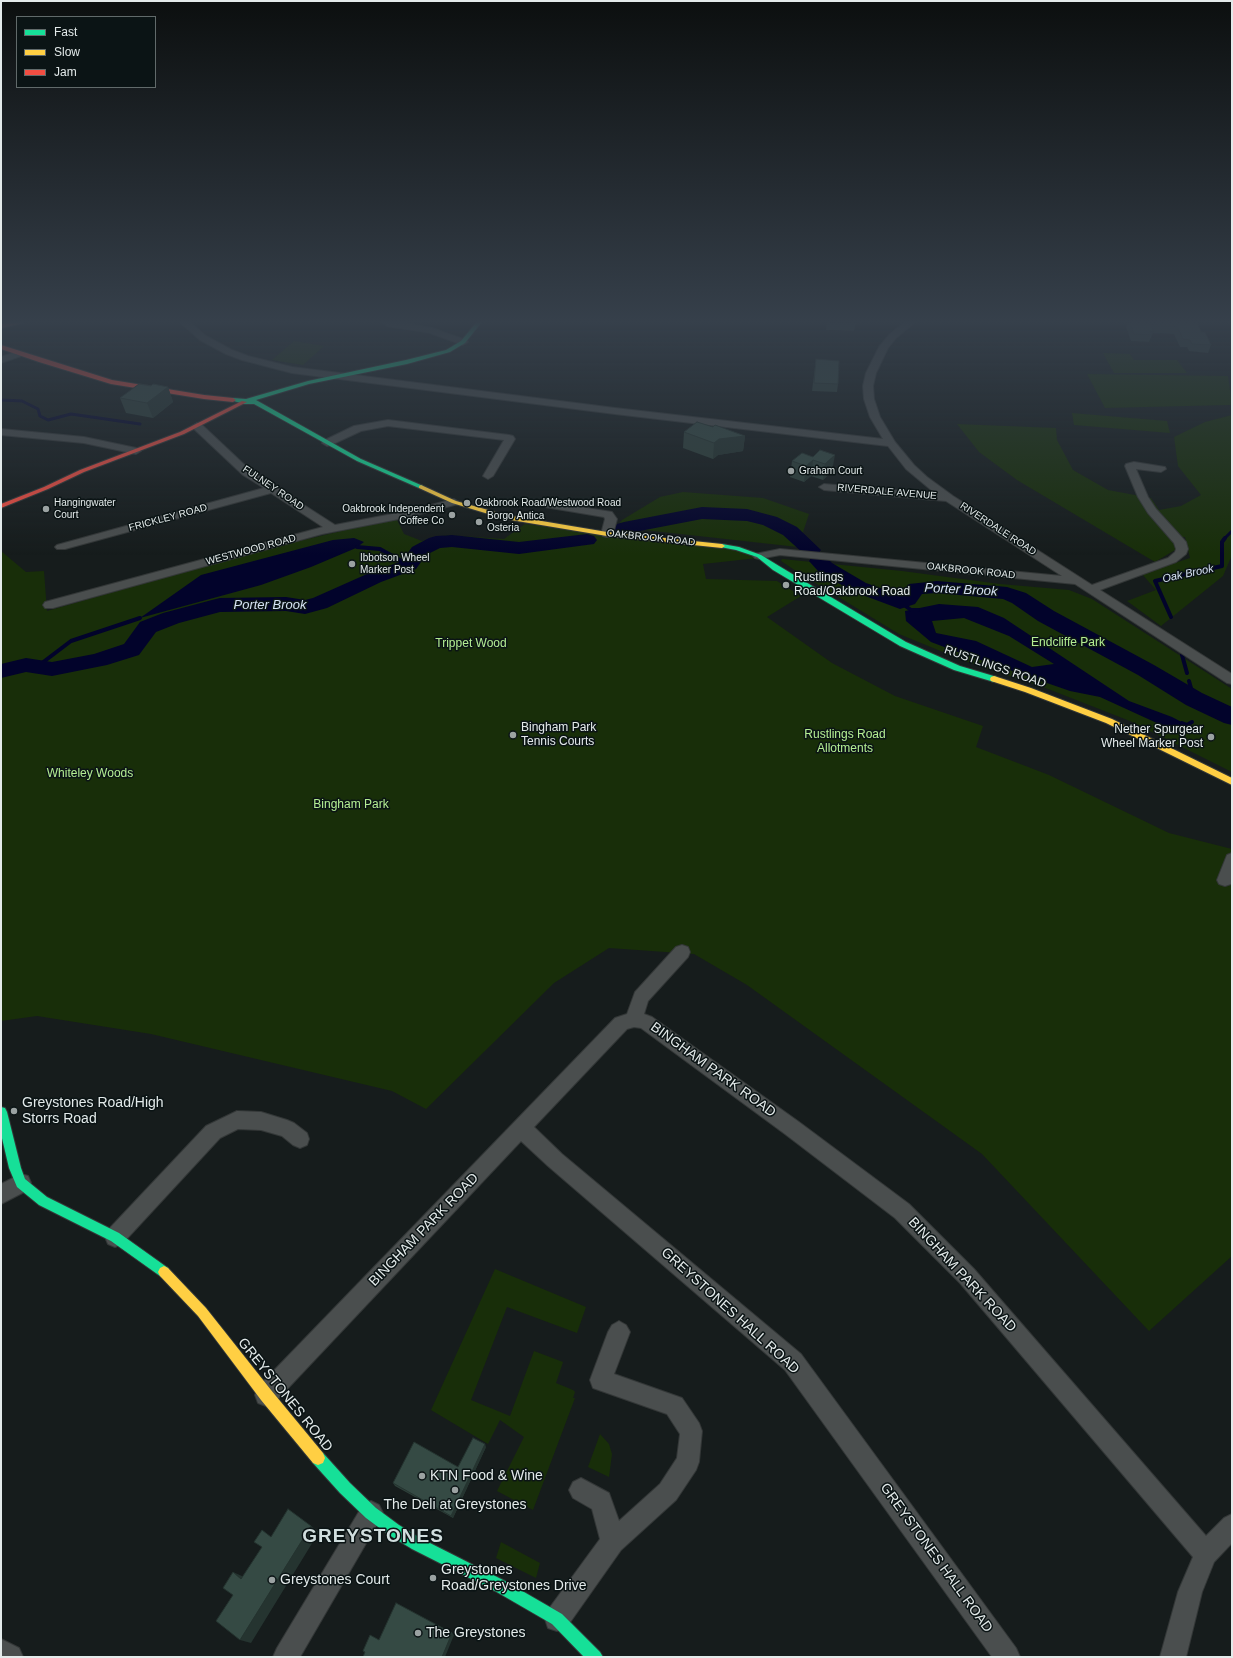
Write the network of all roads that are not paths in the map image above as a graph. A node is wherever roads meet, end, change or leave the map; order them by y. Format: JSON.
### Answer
{"nodes":[{"id":1,"x":247,"y":400,"type":"edge"},
{"id":2,"x":248,"y":400,"type":"edge"},
{"id":3,"x":529,"y":400,"type":"edge"},
{"id":4,"x":869,"y":400,"type":"edge"},
{"id":5,"x":197,"y":426,"type":"junction"},
{"id":6,"x":1,"y":432,"type":"edge"},
{"id":7,"x":327,"y":443,"type":"junction"},
{"id":8,"x":890,"y":443,"type":"junction"},
{"id":9,"x":136,"y":452,"type":"junction"},
{"id":10,"x":1161,"y":469,"type":"dead end"},
{"id":11,"x":488,"y":476,"type":"dead end"},
{"id":12,"x":270,"y":487,"type":"junction"},
{"id":13,"x":824,"y":487,"type":"dead end"},
{"id":14,"x":949,"y":498,"type":"junction"},
{"id":15,"x":454,"y":502,"type":"junction"},
{"id":16,"x":548,"y":505,"type":"dead end"},
{"id":17,"x":1,"y":506,"type":"edge"},
{"id":18,"x":334,"y":529,"type":"junction"},
{"id":19,"x":606,"y":534,"type":"junction"},
{"id":20,"x":61,"y":547,"type":"dead end"},
{"id":21,"x":759,"y":556,"type":"junction"},
{"id":22,"x":1079,"y":581,"type":"junction"},
{"id":23,"x":1091,"y":589,"type":"junction"},
{"id":24,"x":49,"y":604,"type":"dead end"},
{"id":25,"x":1232,"y":680,"type":"edge"},
{"id":26,"x":1232,"y":782,"type":"edge"},
{"id":27,"x":1232,"y":858,"type":"edge"},
{"id":28,"x":1225,"y":880,"type":"dead end"},
{"id":29,"x":682,"y":952,"type":"dead end"},
{"id":30,"x":634,"y":1019,"type":"junction"},
{"id":31,"x":1,"y":1112,"type":"edge"},
{"id":32,"x":521,"y":1128,"type":"junction"},
{"id":33,"x":300,"y":1139,"type":"dead end"},
{"id":34,"x":21,"y":1183,"type":"junction"},
{"id":35,"x":1,"y":1194,"type":"edge"},
{"id":36,"x":115,"y":1237,"type":"junction"},
{"id":37,"x":619,"y":1332,"type":"dead end"},
{"id":38,"x":266,"y":1395,"type":"junction"},
{"id":39,"x":581,"y":1490,"type":"dead end"},
{"id":40,"x":371,"y":1513,"type":"junction"},
{"id":41,"x":1232,"y":1526,"type":"edge"},
{"id":42,"x":613,"y":1542,"type":"junction"},
{"id":43,"x":1206,"y":1554,"type":"junction"},
{"id":44,"x":557,"y":1620,"type":"junction"},
{"id":45,"x":1,"y":1652,"type":"edge"},
{"id":46,"x":10,"y":1657,"type":"edge"},
{"id":47,"x":286,"y":1657,"type":"edge"},
{"id":48,"x":595,"y":1657,"type":"edge"},
{"id":49,"x":1007,"y":1657,"type":"edge"},
{"id":50,"x":1173,"y":1657,"type":"edge"}],
"edges":[{"from":1,"to":5,"type":"street"},
{"from":2,"to":7,"type":"street","name":"OAKBROOK ROAD"},
{"from":3,"to":8,"type":"street"},
{"from":4,"to":8,"type":"street","name":"RIVERDALE ROAD"},
{"from":5,"to":9,"type":"street"},
{"from":5,"to":12,"type":"street","name":"FULNEY ROAD"},
{"from":6,"to":9,"type":"street"},
{"from":7,"to":11,"type":"street"},
{"from":7,"to":15,"type":"street","name":"OAKBROOK ROAD"},
{"from":8,"to":14,"type":"street","name":"RIVERDALE ROAD"},
{"from":9,"to":17,"type":"street"},
{"from":10,"to":23,"type":"street"},
{"from":12,"to":18,"type":"street","name":"FULNEY ROAD"},
{"from":12,"to":20,"type":"street","name":"FRICKLEY ROAD"},
{"from":13,"to":14,"type":"street","name":"RIVERDALE AVENUE"},
{"from":14,"to":22,"type":"street","name":"RIVERDALE ROAD"},
{"from":15,"to":18,"type":"street","name":"WESTWOOD ROAD"},
{"from":15,"to":19,"type":"street","name":"OAKBROOK ROAD"},
{"from":16,"to":19,"type":"street"},
{"from":18,"to":24,"type":"street","name":"WESTWOOD ROAD"},
{"from":19,"to":21,"type":"street","name":"OAKBROOK ROAD"},
{"from":21,"to":22,"type":"street","name":"OAKBROOK ROAD"},
{"from":21,"to":26,"type":"street","name":"RUSTLINGS ROAD"},
{"from":22,"to":23,"type":"street","name":"RIVERDALE ROAD"},
{"from":23,"to":25,"type":"street","name":"RIVERDALE ROAD"},
{"from":27,"to":28,"type":"street"},
{"from":29,"to":30,"type":"street"},
{"from":30,"to":32,"type":"street","name":"BINGHAM PARK ROAD"},
{"from":30,"to":43,"type":"street","name":"BINGHAM PARK ROAD"},
{"from":31,"to":34,"type":"street"},
{"from":32,"to":38,"type":"street","name":"BINGHAM PARK ROAD"},
{"from":32,"to":49,"type":"street","name":"GREYSTONES HALL ROAD"},
{"from":33,"to":36,"type":"street"},
{"from":34,"to":35,"type":"street"},
{"from":34,"to":36,"type":"street","name":"GREYSTONES ROAD"},
{"from":36,"to":38,"type":"street","name":"GREYSTONES ROAD"},
{"from":37,"to":42,"type":"street"},
{"from":38,"to":40,"type":"street","name":"GREYSTONES ROAD"},
{"from":39,"to":42,"type":"street"},
{"from":40,"to":44,"type":"street","name":"GREYSTONES ROAD"},
{"from":40,"to":47,"type":"street"},
{"from":41,"to":43,"type":"street"},
{"from":42,"to":44,"type":"street"},
{"from":43,"to":50,"type":"street"},
{"from":44,"to":48,"type":"street","name":"GREYSTONES ROAD"},
{"from":45,"to":46,"type":"street"}]}
